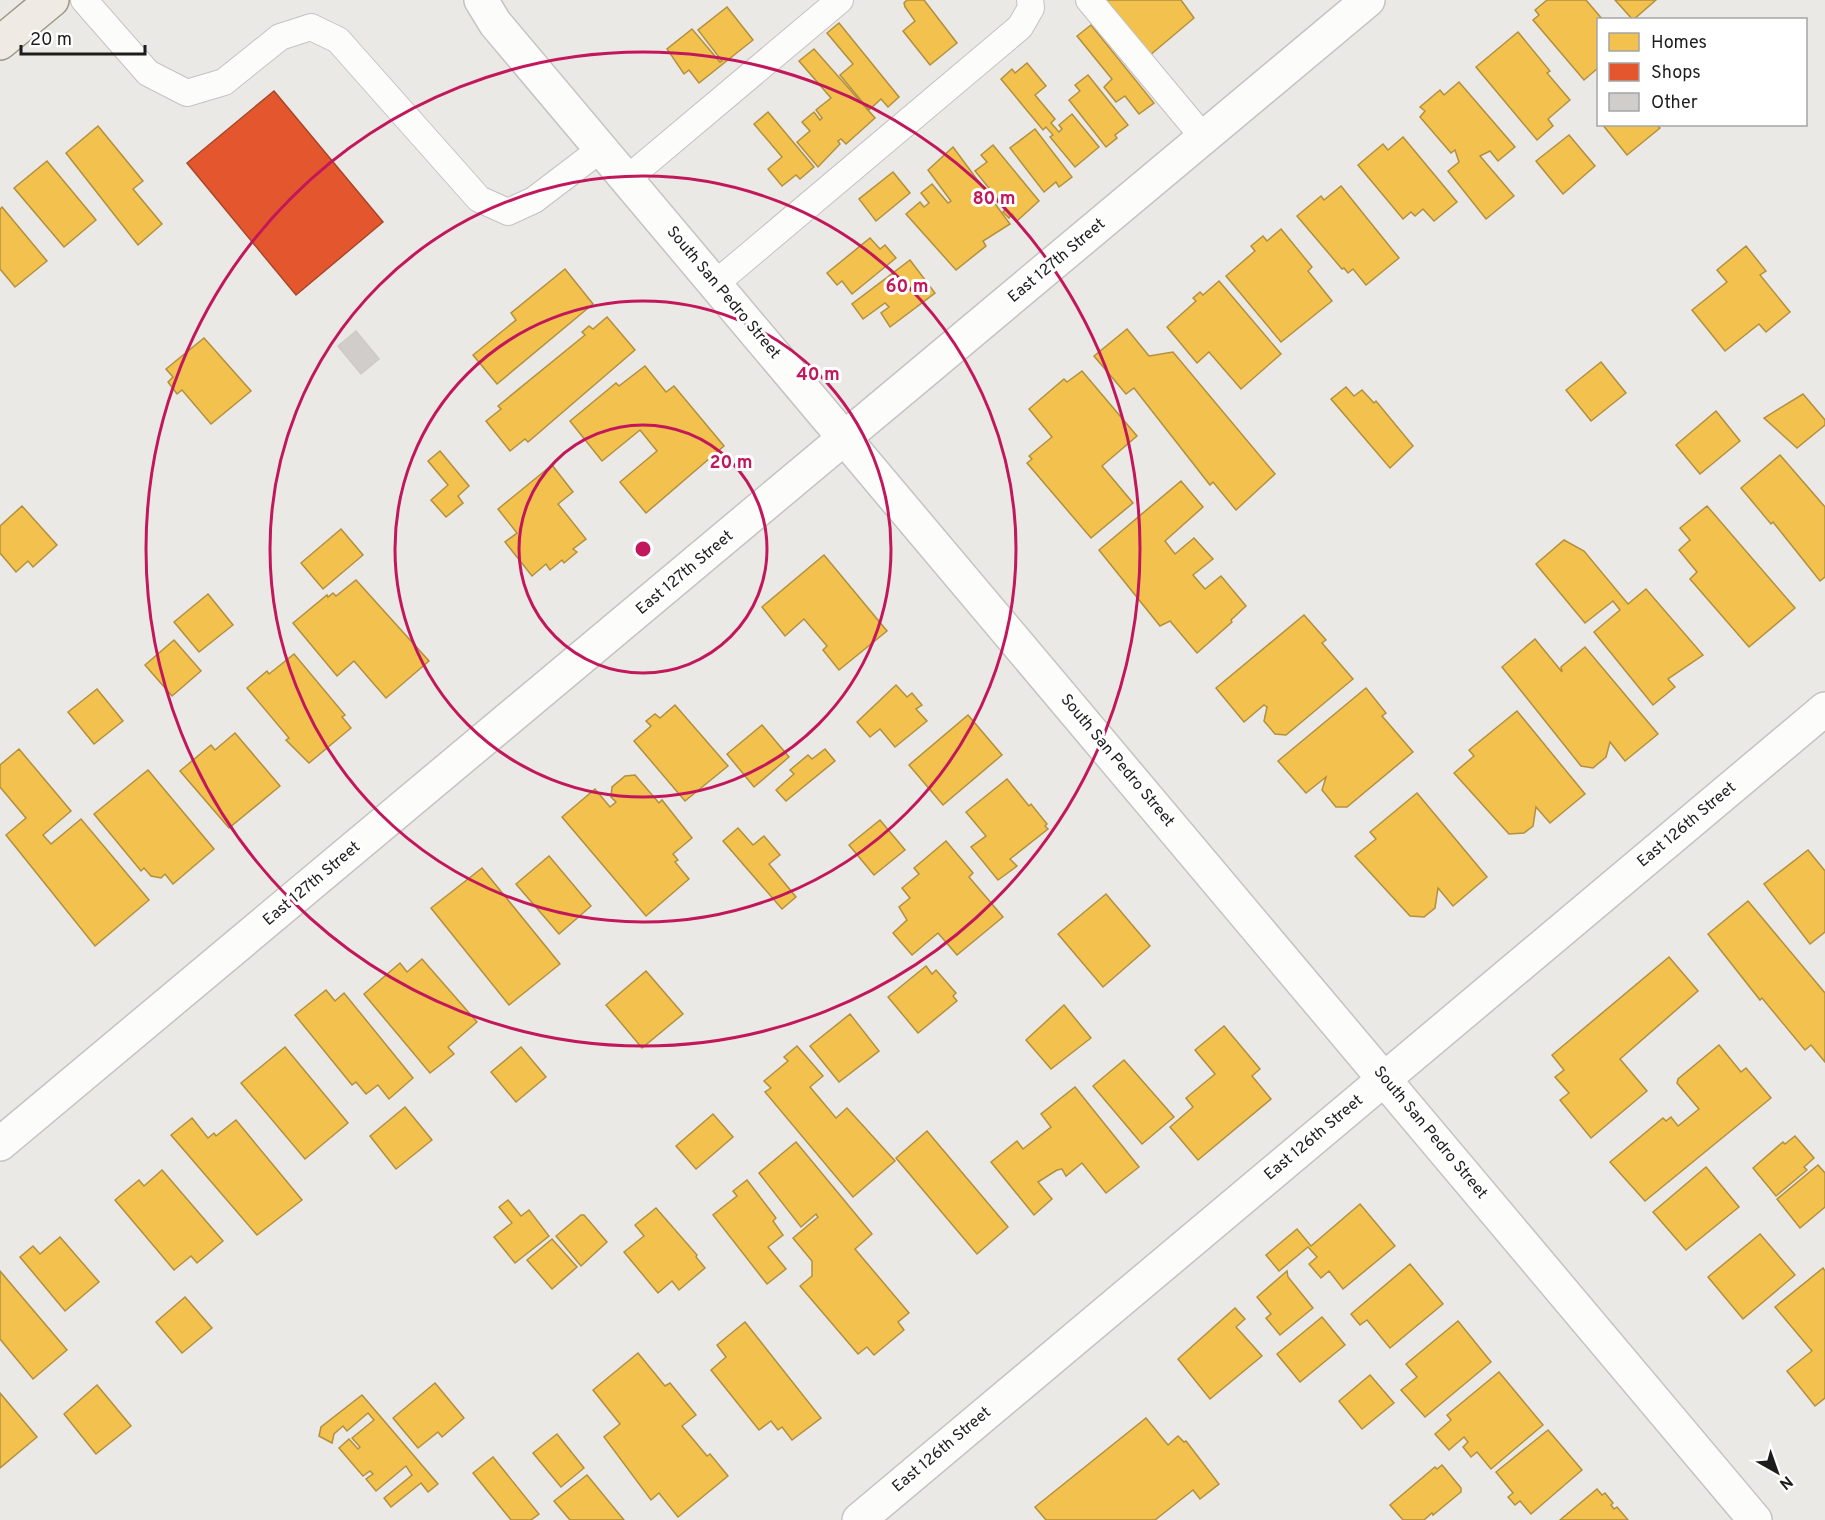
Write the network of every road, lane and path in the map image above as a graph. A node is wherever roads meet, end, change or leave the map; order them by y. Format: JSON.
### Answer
{"nodes":[{"id":1,"x":52,"y":0,"type":"edge"},
{"id":2,"x":84,"y":0,"type":"edge"},
{"id":3,"x":481,"y":0,"type":"edge"},
{"id":4,"x":840,"y":0,"type":"edge"},
{"id":5,"x":1030,"y":0,"type":"edge"},
{"id":6,"x":1089,"y":0,"type":"edge"},
{"id":7,"x":1368,"y":0,"type":"edge"},
{"id":8,"x":0,"y":43,"type":"edge"},
{"id":9,"x":1204,"y":138,"type":"junction"},
{"id":10,"x":601,"y":149,"type":"junction"},
{"id":11,"x":627,"y":179,"type":"junction"},
{"id":12,"x":715,"y":284,"type":"junction"},
{"id":13,"x":846,"y":439,"type":"junction"},
{"id":14,"x":1825,"y":709,"type":"edge"},
{"id":15,"x":1384,"y":1079,"type":"junction"},
{"id":16,"x":0,"y":1144,"type":"edge"},
{"id":17,"x":859,"y":1520,"type":"edge"},
{"id":18,"x":1755,"y":1520,"type":"edge"}],
"edges":[{"from":1,"to":8,"type":"main road"},
{"from":2,"to":10,"type":"lane"},
{"from":3,"to":10,"type":"street","name":"South San Pedro Street"},
{"from":4,"to":11,"type":"lane"},
{"from":5,"to":12,"type":"lane"},
{"from":6,"to":9,"type":"lane"},
{"from":7,"to":9,"type":"street","name":"East 127th Street"},
{"from":9,"to":13,"type":"street","name":"East 127th Street"},
{"from":10,"to":11,"type":"street","name":"South San Pedro Street"},
{"from":11,"to":12,"type":"street","name":"South San Pedro Street"},
{"from":12,"to":13,"type":"street","name":"South San Pedro Street"},
{"from":13,"to":15,"type":"street","name":"South San Pedro Street"},
{"from":13,"to":16,"type":"street","name":"East 127th Street"},
{"from":14,"to":15,"type":"street","name":"East 126th Street"},
{"from":15,"to":17,"type":"street","name":"East 126th Street"},
{"from":15,"to":18,"type":"street","name":"South San Pedro Street"}]}
